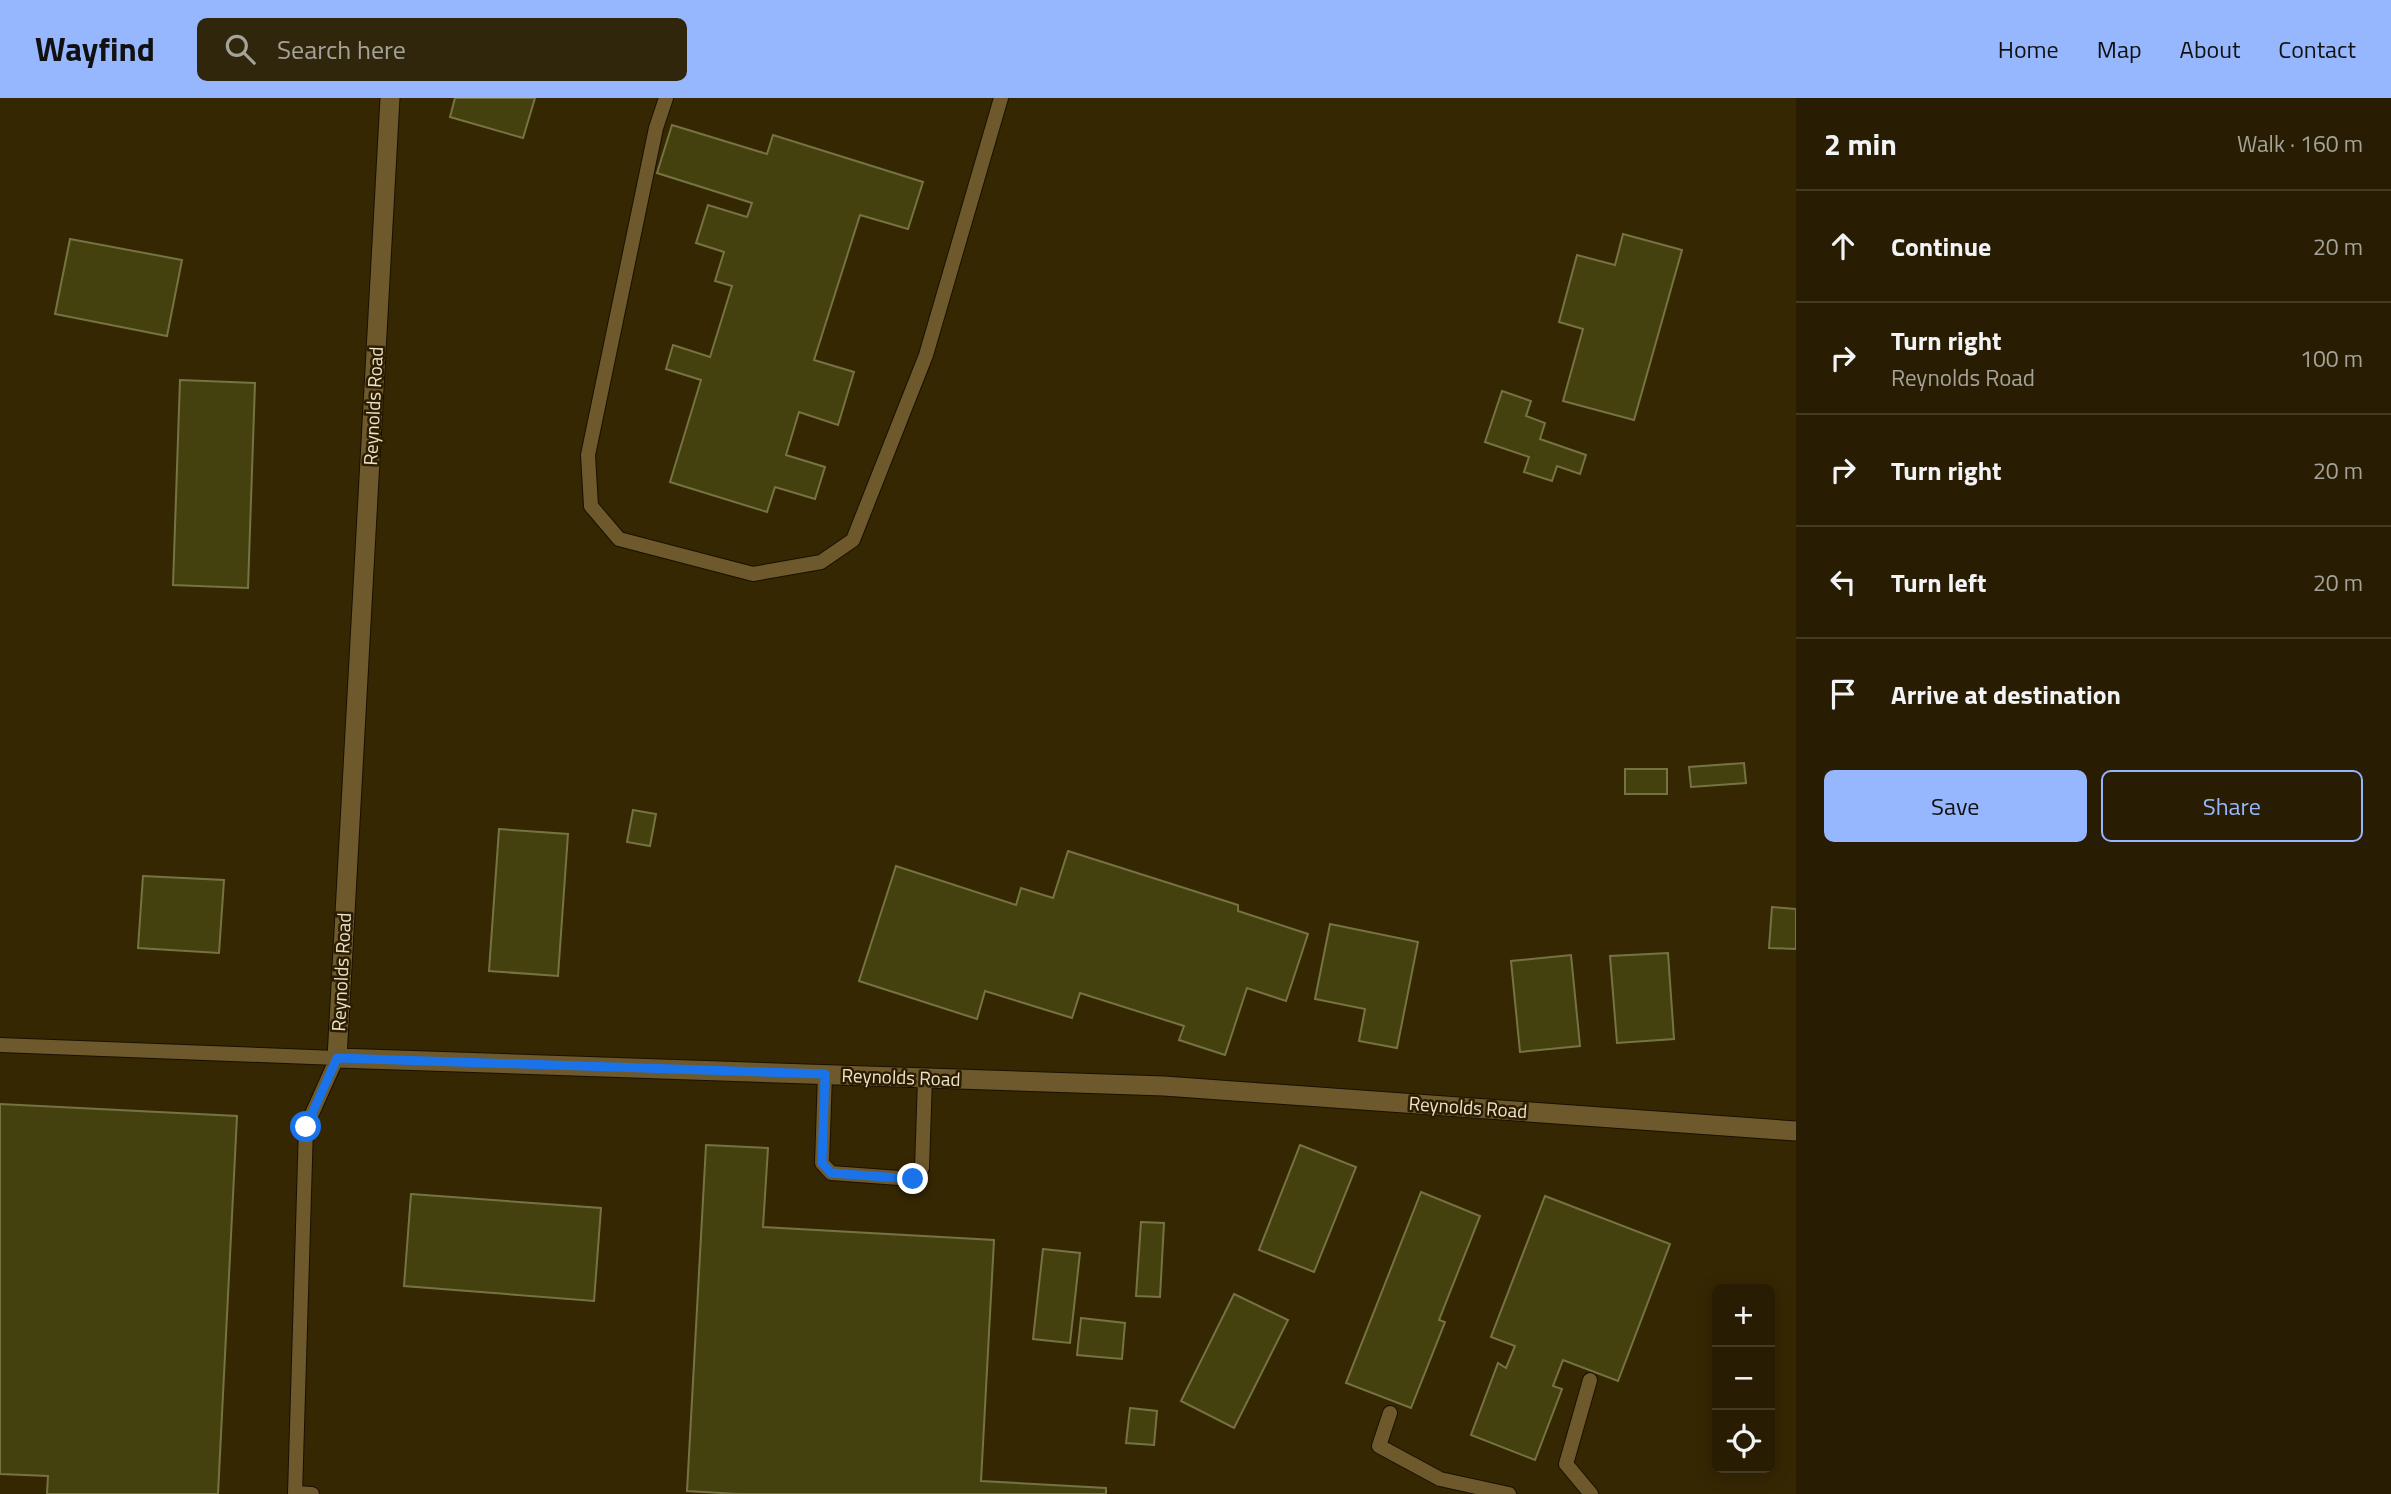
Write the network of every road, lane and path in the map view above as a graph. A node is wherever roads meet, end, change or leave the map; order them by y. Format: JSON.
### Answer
{"nodes":[{"id":1,"x":390,"y":98,"type":"edge"},
{"id":2,"x":666,"y":98,"type":"edge"},
{"id":3,"x":1001,"y":98,"type":"edge"},
{"id":4,"x":0,"y":1045,"type":"edge"},
{"id":5,"x":337,"y":1058,"type":"junction"},
{"id":6,"x":825,"y":1074,"type":"junction"},
{"id":7,"x":925,"y":1078,"type":"junction"},
{"id":8,"x":1796,"y":1131,"type":"edge"},
{"id":9,"x":1590,"y":1380,"type":"dead end"},
{"id":10,"x":1390,"y":1413,"type":"dead end"},
{"id":11,"x":295,"y":1494,"type":"edge"},
{"id":12,"x":312,"y":1494,"type":"edge"},
{"id":13,"x":1509,"y":1494,"type":"edge"},
{"id":14,"x":1591,"y":1494,"type":"edge"}],
"edges":[{"from":1,"to":5,"type":"street","name":"Reynolds Road"},
{"from":2,"to":3,"type":"lane"},
{"from":4,"to":5,"type":"lane"},
{"from":5,"to":6,"type":"street","name":"Reynolds Road"},
{"from":5,"to":11,"type":"lane"},
{"from":6,"to":7,"type":"street","name":"Reynolds Road"},
{"from":6,"to":7,"type":"lane"},
{"from":7,"to":8,"type":"street","name":"Reynolds Road"},
{"from":9,"to":14,"type":"lane"},
{"from":10,"to":13,"type":"lane"},
{"from":11,"to":12,"type":"lane"}]}
